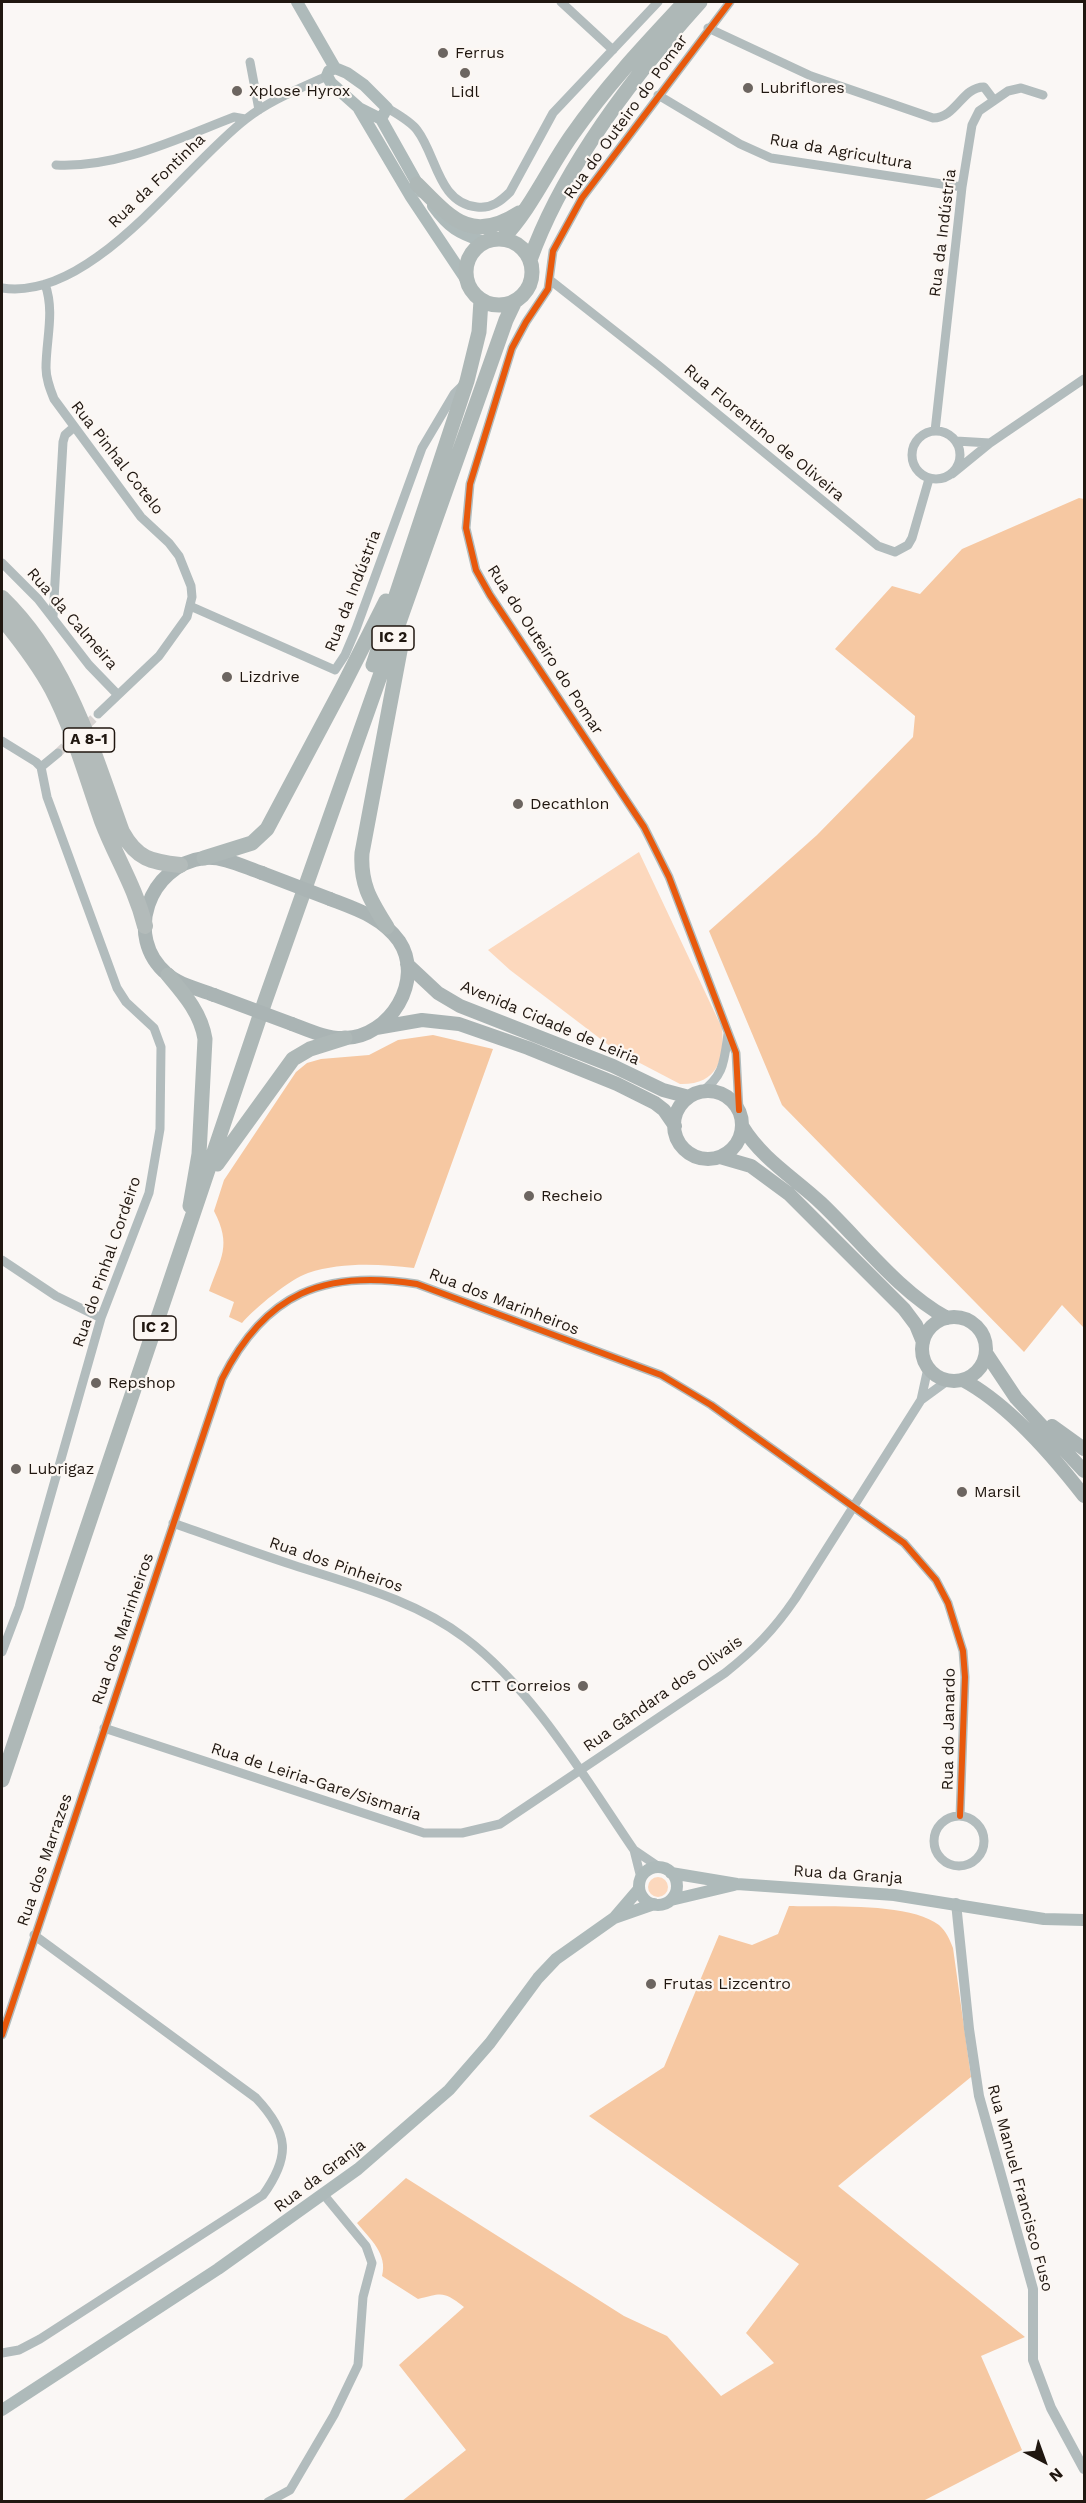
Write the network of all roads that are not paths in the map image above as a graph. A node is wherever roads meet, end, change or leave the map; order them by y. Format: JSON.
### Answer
{"nodes":[{"id":1,"x":297,"y":2,"type":"edge"},
{"id":2,"x":561,"y":2,"type":"edge"},
{"id":3,"x":658,"y":2,"type":"edge"},
{"id":4,"x":685,"y":2,"type":"edge"},
{"id":5,"x":700,"y":2,"type":"edge"},
{"id":6,"x":730,"y":2,"type":"edge"},
{"id":7,"x":708,"y":28,"type":"junction"},
{"id":8,"x":613,"y":50,"type":"junction"},
{"id":9,"x":250,"y":62,"type":"dead end"},
{"id":10,"x":331,"y":72,"type":"junction"},
{"id":11,"x":658,"y":95,"type":"junction"},
{"id":12,"x":1043,"y":95,"type":"dead end"},
{"id":13,"x":993,"y":99,"type":"junction"},
{"id":14,"x":359,"y":108,"type":"junction"},
{"id":15,"x":259,"y":110,"type":"junction"},
{"id":16,"x":384,"y":113,"type":"junction"},
{"id":17,"x":245,"y":119,"type":"junction"},
{"id":18,"x":56,"y":165,"type":"dead end"},
{"id":19,"x":417,"y":184,"type":"junction"},
{"id":20,"x":962,"y":187,"type":"junction"},
{"id":21,"x":526,"y":208,"type":"junction"},
{"id":22,"x":502,"y":239,"type":"junction"},
{"id":23,"x":484,"y":242,"type":"junction"},
{"id":24,"x":530,"y":260,"type":"junction"},
{"id":25,"x":550,"y":280,"type":"junction"},
{"id":26,"x":467,"y":281,"type":"junction"},
{"id":27,"x":45,"y":285,"type":"junction"},
{"id":28,"x":2,"y":288,"type":"edge"},
{"id":29,"x":481,"y":300,"type":"junction"},
{"id":30,"x":515,"y":301,"type":"junction"},
{"id":31,"x":1084,"y":379,"type":"edge"},
{"id":32,"x":467,"y":381,"type":"junction"},
{"id":33,"x":73,"y":428,"type":"junction"},
{"id":34,"x":935,"y":431,"type":"junction"},
{"id":35,"x":956,"y":441,"type":"junction"},
{"id":36,"x":990,"y":443,"type":"junction"},
{"id":37,"x":952,"y":474,"type":"junction"},
{"id":38,"x":929,"y":479,"type":"junction"},
{"id":39,"x":442,"y":501,"type":"junction"},
{"id":40,"x":411,"y":549,"type":"junction"},
{"id":41,"x":2,"y":563,"type":"edge"},
{"id":42,"x":2,"y":598,"type":"edge"},
{"id":43,"x":190,"y":606,"type":"junction"},
{"id":44,"x":53,"y":617,"type":"junction"},
{"id":45,"x":2,"y":618,"type":"edge"},
{"id":46,"x":118,"y":695,"type":"junction"},
{"id":47,"x":98,"y":714,"type":"tunnel mouth"},
{"id":48,"x":2,"y":741,"type":"edge"},
{"id":49,"x":58,"y":753,"type":"tunnel mouth"},
{"id":50,"x":41,"y":767,"type":"junction"},
{"id":51,"x":204,"y":858,"type":"junction"},
{"id":52,"x":180,"y":865,"type":"junction"},
{"id":53,"x":145,"y":926,"type":"junction"},
{"id":54,"x":387,"y":927,"type":"junction"},
{"id":55,"x":407,"y":964,"type":"junction"},
{"id":56,"x":168,"y":975,"type":"junction"},
{"id":57,"x":376,"y":1028,"type":"junction"},
{"id":58,"x":728,"y":1032,"type":"junction"},
{"id":59,"x":345,"y":1038,"type":"junction"},
{"id":60,"x":695,"y":1095,"type":"junction"},
{"id":61,"x":739,"y":1110,"type":"junction"},
{"id":62,"x":675,"y":1126,"type":"junction"},
{"id":63,"x":742,"y":1126,"type":"junction"},
{"id":64,"x":720,"y":1157,"type":"junction"},
{"id":65,"x":205,"y":1181,"type":"junction"},
{"id":66,"x":190,"y":1206,"type":"junction"},
{"id":67,"x":2,"y":1260,"type":"edge"},
{"id":68,"x":101,"y":1318,"type":"junction"},
{"id":69,"x":948,"y":1318,"type":"junction"},
{"id":70,"x":923,"y":1342,"type":"junction"},
{"id":71,"x":986,"y":1353,"type":"junction"},
{"id":72,"x":928,"y":1368,"type":"junction"},
{"id":73,"x":963,"y":1380,"type":"junction"},
{"id":74,"x":947,"y":1381,"type":"junction"},
{"id":75,"x":921,"y":1400,"type":"junction"},
{"id":76,"x":1026,"y":1409,"type":"junction"},
{"id":77,"x":1084,"y":1449,"type":"edge"},
{"id":78,"x":1084,"y":1471,"type":"edge"},
{"id":79,"x":1084,"y":1496,"type":"edge"},
{"id":80,"x":854,"y":1505,"type":"junction"},
{"id":81,"x":173,"y":1523,"type":"junction"},
{"id":82,"x":2,"y":1652,"type":"edge"},
{"id":83,"x":104,"y":1728,"type":"junction"},
{"id":84,"x":2,"y":1755,"type":"edge"},
{"id":85,"x":579,"y":1770,"type":"junction"},
{"id":86,"x":2,"y":1779,"type":"edge"},
{"id":87,"x":960,"y":1816,"type":"junction"},
{"id":88,"x":634,"y":1850,"type":"junction"},
{"id":89,"x":659,"y":1867,"type":"junction"},
{"id":90,"x":671,"y":1873,"type":"junction"},
{"id":91,"x":640,"y":1883,"type":"junction"},
{"id":92,"x":737,"y":1884,"type":"junction"},
{"id":93,"x":671,"y":1900,"type":"junction"},
{"id":94,"x":956,"y":1903,"type":"junction"},
{"id":95,"x":654,"y":1904,"type":"junction"},
{"id":96,"x":614,"y":1918,"type":"junction"},
{"id":97,"x":1084,"y":1920,"type":"edge"},
{"id":98,"x":34,"y":1935,"type":"junction"},
{"id":99,"x":2,"y":2035,"type":"edge"},
{"id":100,"x":324,"y":2194,"type":"junction"},
{"id":101,"x":2,"y":2353,"type":"edge"},
{"id":102,"x":2,"y":2410,"type":"edge"},
{"id":103,"x":1084,"y":2469,"type":"edge"},
{"id":104,"x":268,"y":2502,"type":"edge"}],
"edges":[{"from":1,"to":10,"type":"main road"},
{"from":2,"to":8,"type":"street"},
{"from":3,"to":8,"type":"street"},
{"from":4,"to":21,"type":"highway"},
{"from":5,"to":24,"type":"highway","number":"IC 2"},
{"from":6,"to":7,"type":"street","name":"Rua do Outeiro do Pomar"},
{"from":7,"to":11,"type":"street","name":"Rua do Outeiro do Pomar"},
{"from":7,"to":13,"type":"street"},
{"from":8,"to":16,"type":"street"},
{"from":9,"to":15,"type":"street"},
{"from":10,"to":14,"type":"main road"},
{"from":10,"to":15,"type":"street","name":"Rua da Fontinha"},
{"from":10,"to":16,"type":"main road"},
{"from":11,"to":20,"type":"street","name":"Rua da Agricultura"},
{"from":11,"to":25,"type":"street","name":"Rua do Outeiro do Pomar"},
{"from":12,"to":13,"type":"street","name":"Rua da Indústria"},
{"from":13,"to":20,"type":"street","name":"Rua da Indústria"},
{"from":14,"to":16,"type":"main road"},
{"from":14,"to":26,"type":"main road"},
{"from":15,"to":17,"type":"street","name":"Rua da Fontinha"},
{"from":16,"to":19,"type":"main road"},
{"from":17,"to":18,"type":"street"},
{"from":17,"to":27,"type":"street","name":"Rua da Fontinha"},
{"from":19,"to":21,"type":"highway"},
{"from":19,"to":23,"type":"main road"},
{"from":20,"to":34,"type":"street","name":"Rua da Indústria"},
{"from":21,"to":22,"type":"highway"},
{"from":22,"to":23,"type":"highway"},
{"from":22,"to":24,"type":"highway"},
{"from":23,"to":26,"type":"highway"},
{"from":24,"to":30,"type":"highway","number":"IC 2"},
{"from":25,"to":38,"type":"street","name":"Rua Florentino de Oliveira"},
{"from":25,"to":58,"type":"street","name":"Rua do Outeiro do Pomar"},
{"from":26,"to":29,"type":"highway"},
{"from":27,"to":28,"type":"street","name":"Rua da Fontinha"},
{"from":27,"to":33,"type":"street","name":"Rua Pinhal Cotelo"},
{"from":29,"to":30,"type":"highway"},
{"from":29,"to":32,"type":"highway","number":"IC 2"},
{"from":30,"to":39,"type":"highway","number":"IC 2"},
{"from":31,"to":36,"type":"street"},
{"from":32,"to":40,"type":"highway","number":"IC 2"},
{"from":32,"to":43,"type":"street","name":"Rua da Indústria"},
{"from":33,"to":43,"type":"street","name":"Rua Pinhal Cotelo"},
{"from":33,"to":44,"type":"street"},
{"from":34,"to":35,"type":"street"},
{"from":34,"to":38,"type":"street"},
{"from":35,"to":36,"type":"street"},
{"from":35,"to":37,"type":"street"},
{"from":36,"to":37,"type":"street"},
{"from":37,"to":38,"type":"street"},
{"from":39,"to":54,"type":"highway"},
{"from":39,"to":65,"type":"highway","number":"IC 2"},
{"from":40,"to":51,"type":"highway"},
{"from":40,"to":66,"type":"highway","number":"IC 2"},
{"from":41,"to":44,"type":"street","name":"Rua da Calmeira"},
{"from":42,"to":52,"type":"highway","number":"A 8-1"},
{"from":43,"to":46,"type":"street"},
{"from":44,"to":46,"type":"street","name":"Rua da Calmeira"},
{"from":45,"to":53,"type":"highway","number":"A 8-1"},
{"from":46,"to":47,"type":"street"},
{"from":48,"to":50,"type":"street"},
{"from":49,"to":50,"type":"street"},
{"from":50,"to":68,"type":"street","name":"Rua do Pinhal Cordeiro"},
{"from":51,"to":52,"type":"main road"},
{"from":51,"to":54,"type":"main road","bridge":true},
{"from":52,"to":53,"type":"main road"},
{"from":53,"to":56,"type":"main road"},
{"from":54,"to":55,"type":"main road"},
{"from":55,"to":57,"type":"main road"},
{"from":55,"to":60,"type":"main road","name":"Avenida Cidade de Leiria"},
{"from":56,"to":59,"type":"main road","bridge":true},
{"from":56,"to":66,"type":"highway"},
{"from":57,"to":59,"type":"main road","name":"Avenida Cidade de Leiria"},
{"from":57,"to":62,"type":"main road","name":"Avenida Cidade de Leiria"},
{"from":58,"to":60,"type":"street"},
{"from":58,"to":61,"type":"street","name":"Rua do Outeiro do Pomar"},
{"from":59,"to":65,"type":"highway"},
{"from":60,"to":61,"type":"main road"},
{"from":60,"to":62,"type":"main road"},
{"from":61,"to":63,"type":"main road"},
{"from":62,"to":64,"type":"main road"},
{"from":63,"to":64,"type":"main road"},
{"from":63,"to":69,"type":"main road"},
{"from":64,"to":70,"type":"main road"},
{"from":65,"to":86,"type":"highway","number":"IC 2"},
{"from":66,"to":84,"type":"highway","number":"IC 2"},
{"from":67,"to":68,"type":"street"},
{"from":68,"to":82,"type":"street","name":"Rua do Pinhal Cordeiro"},
{"from":69,"to":70,"type":"main road"},
{"from":69,"to":71,"type":"main road"},
{"from":70,"to":72,"type":"main road"},
{"from":71,"to":73,"type":"main road"},
{"from":71,"to":76,"type":"main road"},
{"from":72,"to":74,"type":"main road"},
{"from":72,"to":75,"type":"street","name":"Rua Gândara dos Olivais"},
{"from":73,"to":74,"type":"main road"},
{"from":73,"to":79,"type":"main road"},
{"from":74,"to":75,"type":"street","name":"Rua Gândara dos Olivais"},
{"from":75,"to":80,"type":"street","name":"Rua Gândara dos Olivais"},
{"from":76,"to":77,"type":"main road"},
{"from":76,"to":78,"type":"main road"},
{"from":80,"to":81,"type":"street","name":"Rua dos Marinheiros"},
{"from":80,"to":85,"type":"street","name":"Rua Gândara dos Olivais"},
{"from":80,"to":87,"type":"street","name":"Rua do Janardo"},
{"from":81,"to":83,"type":"street","name":"Rua dos Marinheiros"},
{"from":81,"to":85,"type":"street","name":"Rua dos Pinheiros"},
{"from":83,"to":85,"type":"street","name":"Rua de Leiria-Gare/Sismaria"},
{"from":83,"to":98,"type":"street","name":"Rua dos Marrazes"},
{"from":85,"to":88,"type":"street","name":"Rua dos Pinheiros"},
{"from":87,"to":87,"type":"street"},
{"from":88,"to":89,"type":"street","name":"Rua dos Pinheiros"},
{"from":88,"to":91,"type":"street","name":"Rua dos Pinheiros"},
{"from":89,"to":90,"type":"main road"},
{"from":89,"to":91,"type":"main road"},
{"from":90,"to":92,"type":"main road","name":"Rua da Granja"},
{"from":90,"to":93,"type":"main road"},
{"from":91,"to":95,"type":"main road"},
{"from":91,"to":96,"type":"main road","name":"Rua da Granja"},
{"from":92,"to":93,"type":"main road","name":"Rua da Granja"},
{"from":92,"to":94,"type":"main road","name":"Rua da Granja"},
{"from":93,"to":95,"type":"main road"},
{"from":94,"to":97,"type":"main road","name":"Rua da Granja"},
{"from":94,"to":103,"type":"street","name":"Rua Manuel Francisco Fuso"},
{"from":95,"to":96,"type":"main road","name":"Rua da Granja"},
{"from":96,"to":100,"type":"main road","name":"Rua da Granja"},
{"from":98,"to":99,"type":"street","name":"Rua dos Marrazes"},
{"from":98,"to":101,"type":"street","name":"Rua dos Marrazes"},
{"from":100,"to":102,"type":"main road","name":"Rua da Granja"},
{"from":100,"to":104,"type":"street"}]}
